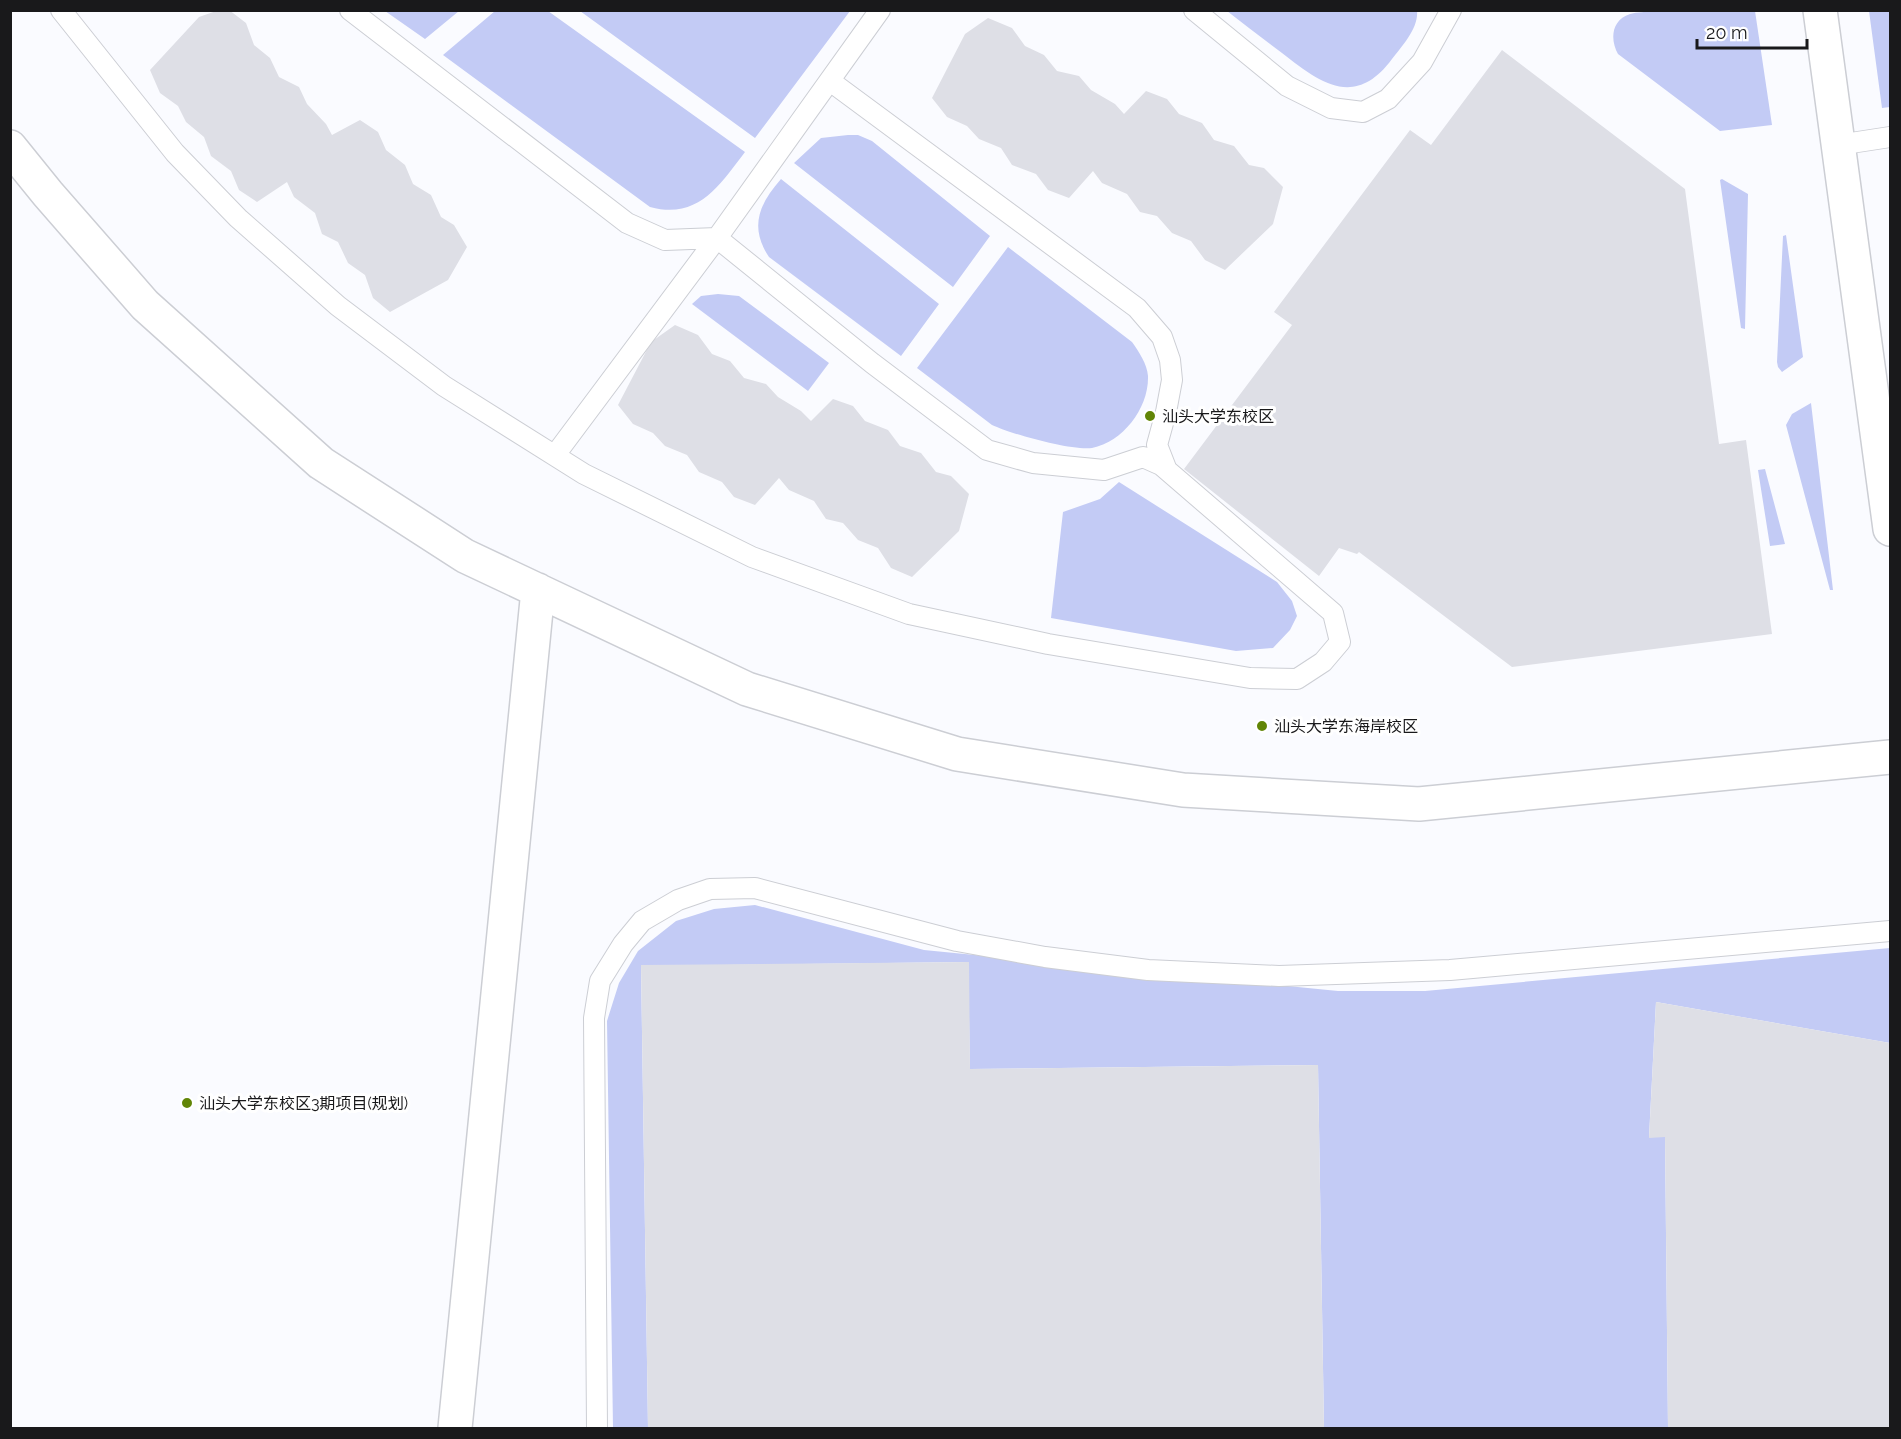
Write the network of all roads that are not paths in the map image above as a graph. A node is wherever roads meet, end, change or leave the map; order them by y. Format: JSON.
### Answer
{"nodes":[{"id":1,"x":61,"y":10,"type":"edge"},
{"id":2,"x":350,"y":10,"type":"edge"},
{"id":3,"x":880,"y":10,"type":"edge"},
{"id":4,"x":1194,"y":10,"type":"edge"},
{"id":5,"x":1451,"y":10,"type":"edge"},
{"id":6,"x":1820,"y":10,"type":"edge"},
{"id":7,"x":830,"y":81,"type":"junction"},
{"id":8,"x":1890,"y":137,"type":"edge"},
{"id":9,"x":1838,"y":144,"type":"junction"},
{"id":10,"x":10,"y":147,"type":"edge"},
{"id":11,"x":717,"y":238,"type":"junction"},
{"id":12,"x":555,"y":455,"type":"junction"},
{"id":13,"x":1166,"y":468,"type":"junction"},
{"id":14,"x":1890,"y":529,"type":"edge"},
{"id":15,"x":538,"y":590,"type":"junction"},
{"id":16,"x":1890,"y":757,"type":"edge"},
{"id":17,"x":1890,"y":931,"type":"edge"},
{"id":18,"x":455,"y":1428,"type":"edge"},
{"id":19,"x":597,"y":1428,"type":"edge"}],
"edges":[{"from":1,"to":12,"type":"lane"},
{"from":2,"to":11,"type":"lane"},
{"from":3,"to":7,"type":"lane"},
{"from":4,"to":5,"type":"lane"},
{"from":6,"to":9,"type":"main road"},
{"from":7,"to":11,"type":"lane"},
{"from":7,"to":13,"type":"lane"},
{"from":8,"to":9,"type":"lane"},
{"from":9,"to":14,"type":"main road"},
{"from":10,"to":15,"type":"main road"},
{"from":11,"to":12,"type":"lane"},
{"from":11,"to":13,"type":"lane"},
{"from":12,"to":13,"type":"lane"},
{"from":15,"to":16,"type":"main road"},
{"from":15,"to":18,"type":"main road"},
{"from":17,"to":19,"type":"lane"}]}
